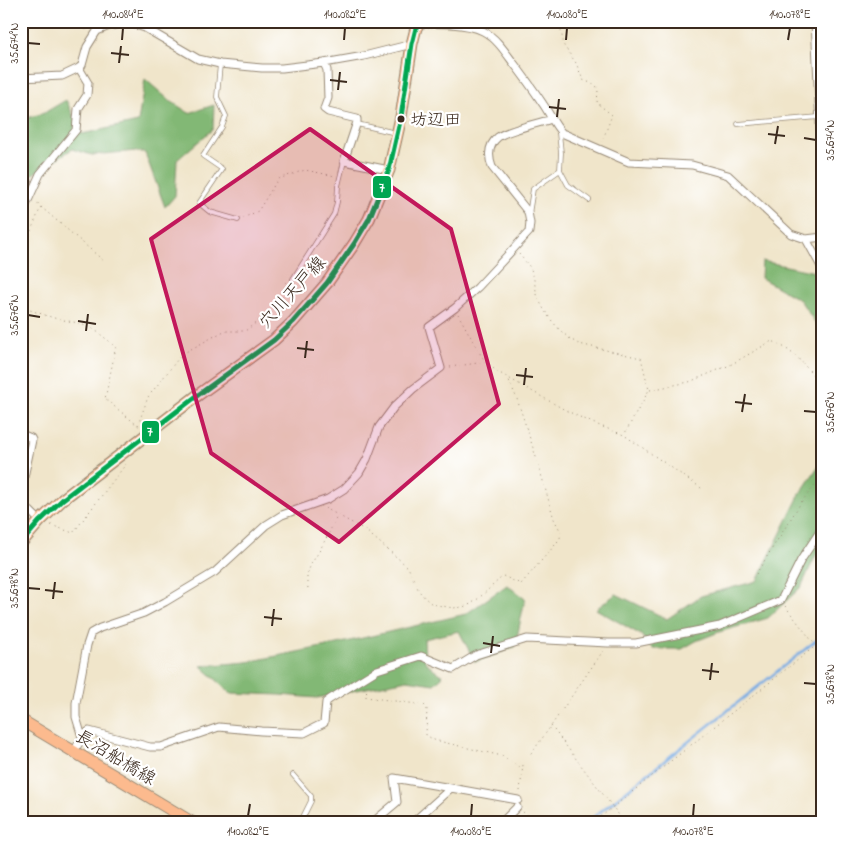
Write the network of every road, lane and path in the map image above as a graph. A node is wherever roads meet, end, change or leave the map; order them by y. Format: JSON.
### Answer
{"nodes":[{"id":1,"x":80,"y":21,"type":"edge"},
{"id":2,"x":559,"y":21,"type":"edge"},
{"id":3,"x":814,"y":21,"type":"edge"},
{"id":4,"x":419,"y":22,"type":"edge"},
{"id":5,"x":93,"y":37,"type":"junction"},
{"id":6,"x":412,"y":44,"type":"junction"},
{"id":7,"x":324,"y":63,"type":"junction"},
{"id":8,"x":220,"y":64,"type":"junction"},
{"id":9,"x":79,"y":68,"type":"junction"},
{"id":10,"x":21,"y":78,"type":"edge"},
{"id":11,"x":819,"y":117,"type":"junction"},
{"id":12,"x":552,"y":119,"type":"junction"},
{"id":13,"x":357,"y":124,"type":"junction"},
{"id":14,"x":738,"y":124,"type":"dead end"},
{"id":15,"x":559,"y":130,"type":"junction"},
{"id":16,"x":398,"y":134,"type":"junction"},
{"id":17,"x":599,"y":150,"type":"junction"},
{"id":18,"x":344,"y":161,"type":"junction"},
{"id":19,"x":389,"y":170,"type":"junction"},
{"id":20,"x":560,"y":170,"type":"junction"},
{"id":21,"x":340,"y":177,"type":"junction"},
{"id":22,"x":823,"y":187,"type":"edge"},
{"id":23,"x":31,"y":195,"type":"junction"},
{"id":24,"x":589,"y":200,"type":"dead end"},
{"id":25,"x":41,"y":208,"type":"junction"},
{"id":26,"x":21,"y":216,"type":"edge"},
{"id":27,"x":529,"y":216,"type":"junction"},
{"id":28,"x":238,"y":220,"type":"joint"},
{"id":29,"x":823,"y":238,"type":"edge"},
{"id":30,"x":806,"y":239,"type":"junction"},
{"id":31,"x":514,"y":247,"type":"junction"},
{"id":32,"x":21,"y":254,"type":"edge"},
{"id":33,"x":105,"y":262,"type":"dead end"},
{"id":34,"x":823,"y":270,"type":"edge"},
{"id":35,"x":293,"y":279,"type":"joint"},
{"id":36,"x":21,"y":307,"type":"edge"},
{"id":37,"x":455,"y":308,"type":"junction"},
{"id":38,"x":486,"y":362,"type":"junction"},
{"id":39,"x":441,"y":368,"type":"junction"},
{"id":40,"x":508,"y":378,"type":"junction"},
{"id":41,"x":649,"y":390,"type":"junction"},
{"id":42,"x":823,"y":397,"type":"edge"},
{"id":43,"x":138,"y":426,"type":"junction"},
{"id":44,"x":21,"y":434,"type":"edge"},
{"id":45,"x":148,"y":434,"type":"junction"},
{"id":46,"x":624,"y":435,"type":"junction"},
{"id":47,"x":125,"y":464,"type":"dead end"},
{"id":48,"x":823,"y":476,"type":"edge"},
{"id":49,"x":704,"y":490,"type":"dead end"},
{"id":50,"x":21,"y":492,"type":"edge"},
{"id":51,"x":316,"y":503,"type":"junction"},
{"id":52,"x":21,"y":507,"type":"edge"},
{"id":53,"x":338,"y":515,"type":"junction"},
{"id":54,"x":40,"y":521,"type":"junction"},
{"id":55,"x":823,"y":527,"type":"edge"},
{"id":56,"x":21,"y":543,"type":"edge"},
{"id":57,"x":756,"y":574,"type":"dead end"},
{"id":58,"x":308,"y":588,"type":"dead end"},
{"id":59,"x":781,"y":600,"type":"junction"},
{"id":60,"x":823,"y":640,"type":"edge"},
{"id":61,"x":608,"y":643,"type":"junction"},
{"id":62,"x":815,"y":645,"type":"junction"},
{"id":63,"x":823,"y":655,"type":"edge"},
{"id":64,"x":368,"y":676,"type":"junction"},
{"id":65,"x":21,"y":720,"type":"edge"},
{"id":66,"x":551,"y":726,"type":"junction"},
{"id":67,"x":82,"y":737,"type":"junction"},
{"id":68,"x":74,"y":752,"type":"junction"},
{"id":69,"x":522,"y":769,"type":"junction"},
{"id":70,"x":293,"y":776,"type":"dead end"},
{"id":71,"x":452,"y":788,"type":"junction"},
{"id":72,"x":518,"y":804,"type":"junction"},
{"id":73,"x":613,"y":807,"type":"junction"},
{"id":74,"x":21,"y":819,"type":"edge"},
{"id":75,"x":25,"y":823,"type":"edge"},
{"id":76,"x":193,"y":823,"type":"edge"},
{"id":77,"x":300,"y":823,"type":"edge"},
{"id":78,"x":372,"y":823,"type":"edge"},
{"id":79,"x":412,"y":823,"type":"edge"},
{"id":80,"x":502,"y":823,"type":"edge"},
{"id":81,"x":539,"y":823,"type":"edge"},
{"id":82,"x":592,"y":823,"type":"edge"},
{"id":83,"x":625,"y":823,"type":"edge"}],
"edges":[{"from":1,"to":5,"type":"path"},
{"from":2,"to":17,"type":"path"},
{"from":3,"to":11,"type":"street"},
{"from":4,"to":6,"type":"main road","name":"穴川天戸線"},
{"from":4,"to":12,"type":"street"},
{"from":5,"to":8,"type":"street"},
{"from":5,"to":9,"type":"street"},
{"from":6,"to":7,"type":"street"},
{"from":6,"to":16,"type":"main road","name":"穴川天戸線"},
{"from":7,"to":8,"type":"street"},
{"from":7,"to":13,"type":"street"},
{"from":8,"to":28,"type":"lane"},
{"from":9,"to":10,"type":"street"},
{"from":9,"to":23,"type":"street"},
{"from":11,"to":14,"type":"lane"},
{"from":11,"to":22,"type":"street"},
{"from":12,"to":15,"type":"street"},
{"from":12,"to":27,"type":"street"},
{"from":13,"to":16,"type":"lane"},
{"from":13,"to":18,"type":"street"},
{"from":15,"to":17,"type":"street"},
{"from":15,"to":20,"type":"lane"},
{"from":16,"to":19,"type":"main road","name":"穴川天戸線"},
{"from":17,"to":30,"type":"street"},
{"from":18,"to":19,"type":"street"},
{"from":18,"to":21,"type":"lane"},
{"from":19,"to":45,"type":"main road","name":"穴川天戸線"},
{"from":20,"to":24,"type":"lane"},
{"from":20,"to":27,"type":"lane"},
{"from":21,"to":28,"type":"path"},
{"from":21,"to":35,"type":"lane"},
{"from":23,"to":25,"type":"path"},
{"from":23,"to":26,"type":"street"},
{"from":25,"to":32,"type":"path"},
{"from":25,"to":33,"type":"path"},
{"from":27,"to":31,"type":"street"},
{"from":29,"to":30,"type":"street"},
{"from":30,"to":34,"type":"street"},
{"from":31,"to":37,"type":"street"},
{"from":31,"to":41,"type":"path"},
{"from":35,"to":43,"type":"path"},
{"from":36,"to":43,"type":"path"},
{"from":37,"to":38,"type":"path"},
{"from":37,"to":39,"type":"street"},
{"from":38,"to":39,"type":"path"},
{"from":38,"to":40,"type":"path"},
{"from":39,"to":51,"type":"street"},
{"from":40,"to":46,"type":"path"},
{"from":40,"to":53,"type":"path"},
{"from":41,"to":42,"type":"path"},
{"from":41,"to":46,"type":"path"},
{"from":43,"to":45,"type":"path"},
{"from":44,"to":50,"type":"street"},
{"from":45,"to":54,"type":"main road","name":"穴川天戸線"},
{"from":46,"to":49,"type":"path"},
{"from":47,"to":54,"type":"path"},
{"from":48,"to":57,"type":"path"},
{"from":51,"to":53,"type":"path"},
{"from":51,"to":67,"type":"street"},
{"from":52,"to":54,"type":"street"},
{"from":53,"to":58,"type":"path"},
{"from":54,"to":56,"type":"main road","name":"穴川天戸線"},
{"from":55,"to":59,"type":"street"},
{"from":59,"to":61,"type":"street"},
{"from":59,"to":62,"type":"path"},
{"from":60,"to":62,"type":"path"},
{"from":61,"to":64,"type":"street"},
{"from":61,"to":66,"type":"path"},
{"from":62,"to":63,"type":"path"},
{"from":62,"to":73,"type":"path"},
{"from":64,"to":67,"type":"street"},
{"from":64,"to":69,"type":"path"},
{"from":65,"to":68,"type":"main road","name":"長沼船橋線"},
{"from":66,"to":69,"type":"path"},
{"from":66,"to":73,"type":"path"},
{"from":67,"to":68,"type":"street"},
{"from":68,"to":76,"type":"main road","name":"長沼船橋線"},
{"from":69,"to":72,"type":"path"},
{"from":70,"to":77,"type":"lane"},
{"from":71,"to":72,"type":"street"},
{"from":71,"to":78,"type":"street"},
{"from":71,"to":79,"type":"street"},
{"from":72,"to":80,"type":"street"},
{"from":72,"to":81,"type":"path"},
{"from":73,"to":82,"type":"path"},
{"from":73,"to":83,"type":"path"},
{"from":74,"to":75,"type":"path"}]}
